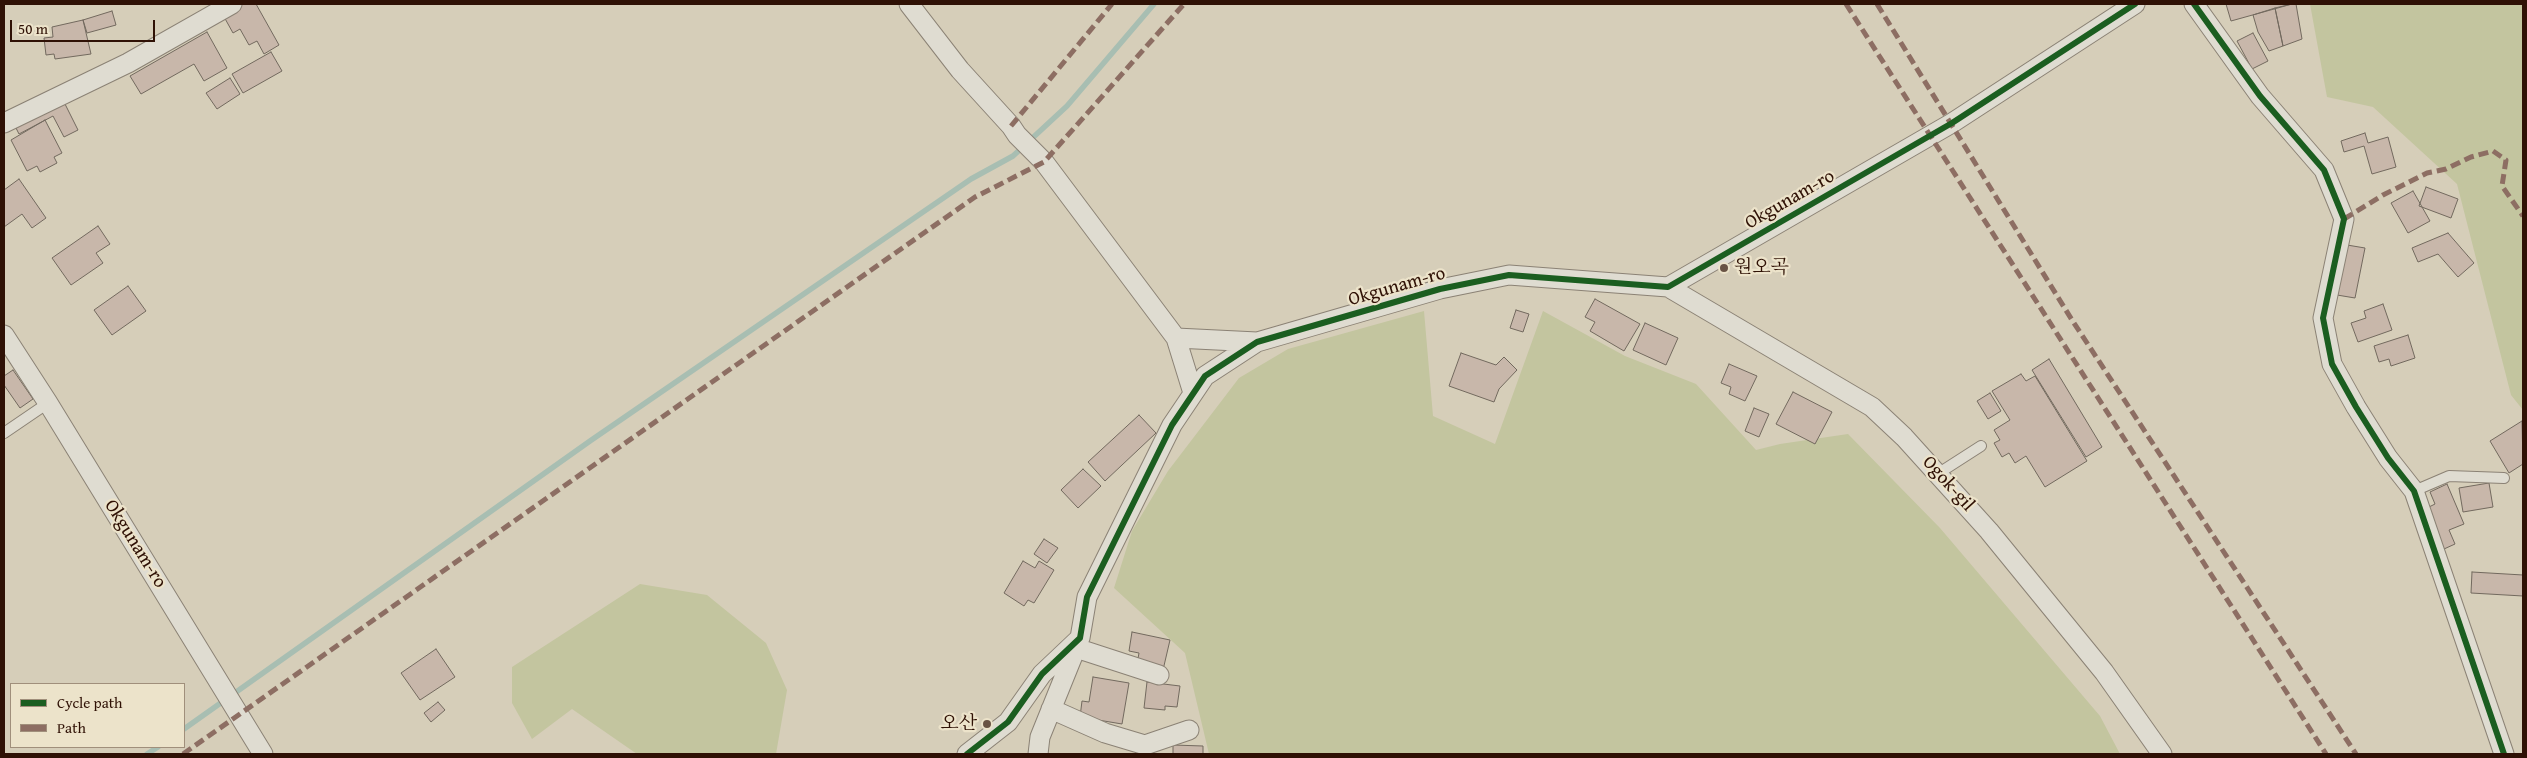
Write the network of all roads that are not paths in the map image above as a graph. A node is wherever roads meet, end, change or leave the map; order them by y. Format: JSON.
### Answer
{"nodes":[{"id":1,"x":232,"y":4,"type":"edge"},
{"id":2,"x":910,"y":4,"type":"edge"},
{"id":3,"x":2135,"y":4,"type":"edge"},
{"id":4,"x":2194,"y":4,"type":"edge"},
{"id":5,"x":4,"y":123,"type":"edge"},
{"id":6,"x":1668,"y":287,"type":"junction"},
{"id":7,"x":4,"y":335,"type":"edge"},
{"id":8,"x":1176,"y":338,"type":"junction"},
{"id":9,"x":1257,"y":342,"type":"junction"},
{"id":10,"x":1193,"y":393,"type":"junction"},
{"id":11,"x":48,"y":403,"type":"junction"},
{"id":12,"x":4,"y":433,"type":"edge"},
{"id":13,"x":1980,"y":446,"type":"dead end"},
{"id":14,"x":1938,"y":473,"type":"junction"},
{"id":15,"x":2504,"y":478,"type":"dead end"},
{"id":16,"x":2414,"y":491,"type":"junction"},
{"id":17,"x":1078,"y":643,"type":"junction"},
{"id":18,"x":1159,"y":675,"type":"dead end"},
{"id":19,"x":1051,"y":709,"type":"junction"},
{"id":20,"x":1188,"y":730,"type":"dead end"},
{"id":21,"x":263,"y":754,"type":"edge"},
{"id":22,"x":967,"y":754,"type":"edge"},
{"id":23,"x":1038,"y":754,"type":"edge"},
{"id":24,"x":2162,"y":754,"type":"edge"},
{"id":25,"x":2504,"y":754,"type":"edge"}],
"edges":[{"from":1,"to":5,"type":"street"},
{"from":2,"to":8,"type":"street"},
{"from":3,"to":6,"type":"street","name":"Okgunam-ro"},
{"from":4,"to":16,"type":"street"},
{"from":6,"to":9,"type":"street","name":"Okgunam-ro"},
{"from":6,"to":14,"type":"street","name":"Ogok-gil"},
{"from":7,"to":11,"type":"street","name":"Okgunam-ro"},
{"from":8,"to":9,"type":"street"},
{"from":8,"to":10,"type":"street"},
{"from":9,"to":10,"type":"street","name":"Okgunam-ro"},
{"from":10,"to":17,"type":"street","name":"Okgunam-ro"},
{"from":11,"to":12,"type":"lane"},
{"from":11,"to":21,"type":"street","name":"Okgunam-ro"},
{"from":13,"to":14,"type":"lane"},
{"from":14,"to":24,"type":"street","name":"Ogok-gil"},
{"from":15,"to":16,"type":"lane"},
{"from":16,"to":25,"type":"street"},
{"from":17,"to":18,"type":"street"},
{"from":17,"to":19,"type":"street","name":"Okgunam-ro"},
{"from":17,"to":22,"type":"street"},
{"from":19,"to":20,"type":"street"},
{"from":19,"to":23,"type":"street","name":"Okgunam-ro"}]}
